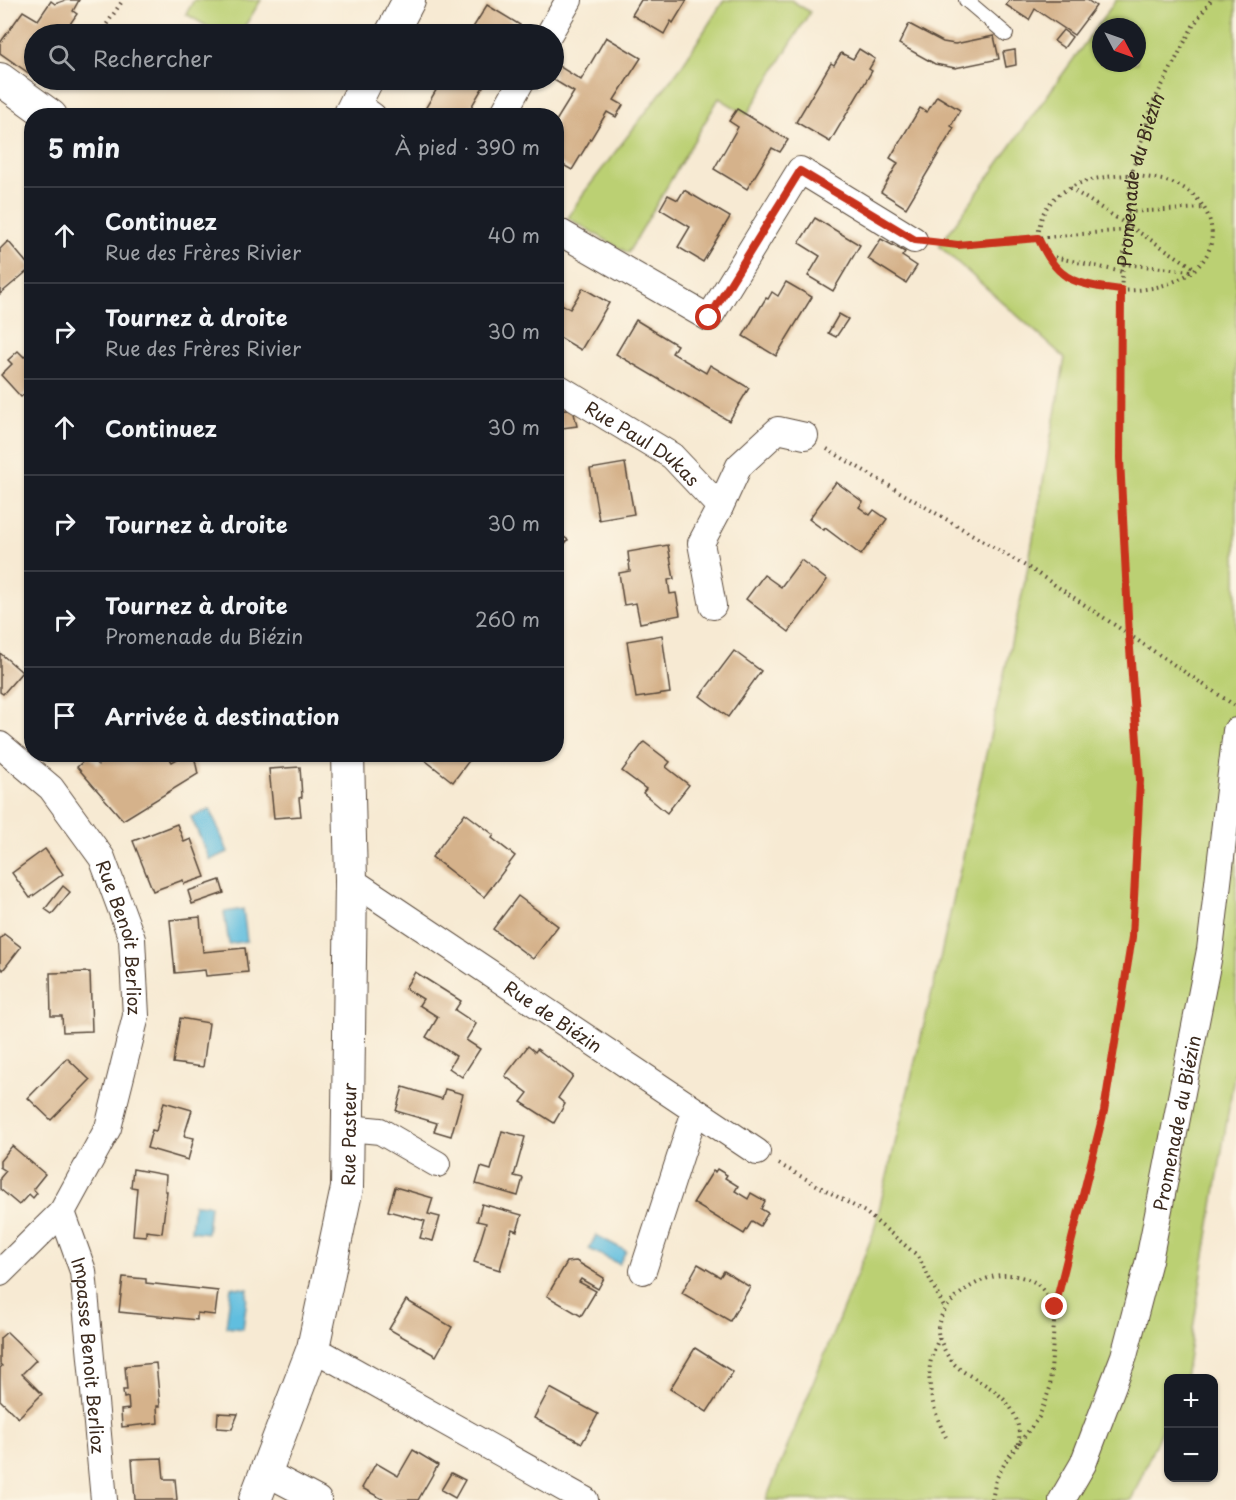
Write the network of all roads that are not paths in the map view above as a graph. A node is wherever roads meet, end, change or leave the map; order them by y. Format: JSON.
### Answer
{"nodes":[{"id":1,"x":409,"y":0,"type":"edge"},
{"id":2,"x":569,"y":0,"type":"edge"},
{"id":3,"x":966,"y":0,"type":"edge"},
{"id":4,"x":396,"y":24,"type":"edge"},
{"id":5,"x":555,"y":24,"type":"edge"},
{"id":6,"x":1006,"y":34,"type":"dead end"},
{"id":7,"x":0,"y":80,"type":"edge"},
{"id":8,"x":516,"y":90,"type":"edge"},
{"id":9,"x":40,"y":108,"type":"edge"},
{"id":10,"x":506,"y":108,"type":"edge"},
{"id":11,"x":564,"y":235,"type":"edge"},
{"id":12,"x":915,"y":240,"type":"road end"},
{"id":13,"x":564,"y":391,"type":"edge"},
{"id":14,"x":805,"y":436,"type":"road end"},
{"id":15,"x":720,"y":507,"type":"junction"},
{"id":16,"x":713,"y":606,"type":"dead end"},
{"id":17,"x":1236,"y":730,"type":"edge"},
{"id":18,"x":0,"y":745,"type":"edge"},
{"id":19,"x":348,"y":762,"type":"edge"},
{"id":20,"x":351,"y":880,"type":"junction"},
{"id":21,"x":696,"y":1111,"type":"junction"},
{"id":22,"x":348,"y":1128,"type":"junction"},
{"id":23,"x":757,"y":1152,"type":"road end"},
{"id":24,"x":437,"y":1164,"type":"dead end"},
{"id":25,"x":62,"y":1212,"type":"junction"},
{"id":26,"x":643,"y":1271,"type":"dead end"},
{"id":27,"x":0,"y":1273,"type":"edge"},
{"id":28,"x":313,"y":1348,"type":"junction"},
{"id":29,"x":260,"y":1486,"type":"edge"},
{"id":30,"x":104,"y":1500,"type":"edge"},
{"id":31,"x":318,"y":1500,"type":"edge"},
{"id":32,"x":585,"y":1500,"type":"edge"},
{"id":33,"x":1062,"y":1500,"type":"edge"}],
"edges":[{"from":1,"to":4,"type":"street"},
{"from":2,"to":5,"type":"street"},
{"from":3,"to":6,"type":"lane"},
{"from":7,"to":9,"type":"street"},
{"from":8,"to":10,"type":"street"},
{"from":11,"to":12,"type":"street"},
{"from":13,"to":15,"type":"street","name":"Rue Paul Dukas"},
{"from":14,"to":15,"type":"street"},
{"from":15,"to":16,"type":"street"},
{"from":17,"to":33,"type":"street","name":"Promenade du Biézin"},
{"from":18,"to":25,"type":"street","name":"Rue Benoit Berlioz"},
{"from":19,"to":20,"type":"street","name":"Rue Pasteur"},
{"from":20,"to":21,"type":"street","name":"Rue de Biézin"},
{"from":20,"to":22,"type":"street","name":"Rue Pasteur"},
{"from":21,"to":23,"type":"street","name":"Rue de Biézin"},
{"from":21,"to":26,"type":"street"},
{"from":22,"to":24,"type":"street"},
{"from":22,"to":28,"type":"street","name":"Rue Pasteur"},
{"from":25,"to":27,"type":"street","name":"Rue Benoit Berlioz"},
{"from":25,"to":30,"type":"street","name":"Impasse Benoit Berlioz"},
{"from":28,"to":29,"type":"street","name":"Rue Pasteur"},
{"from":28,"to":32,"type":"street"},
{"from":29,"to":31,"type":"street"}]}
